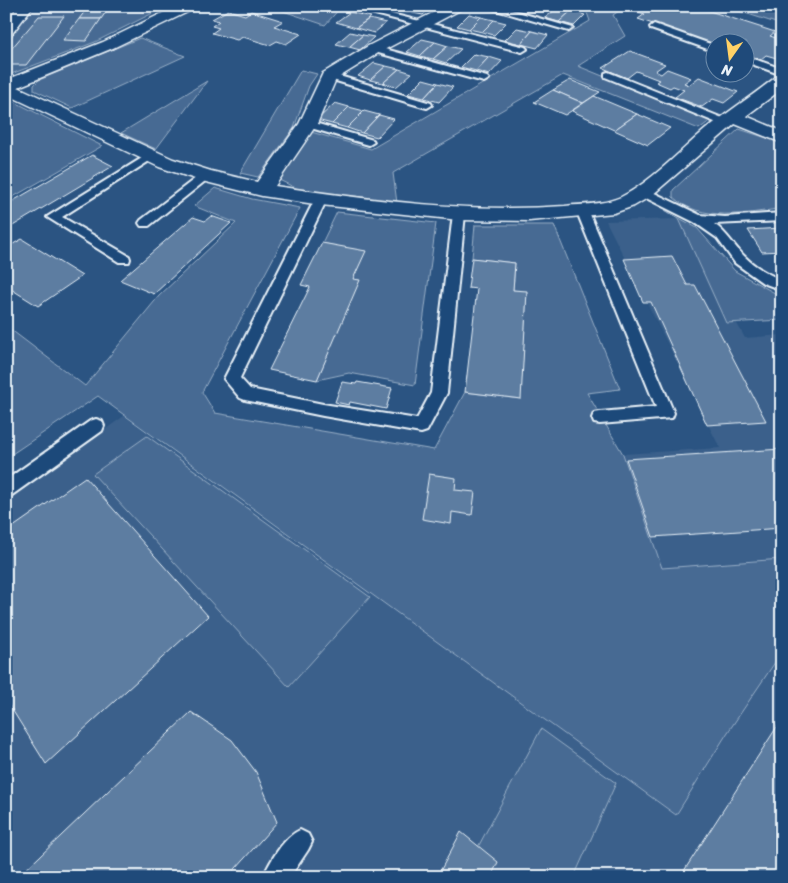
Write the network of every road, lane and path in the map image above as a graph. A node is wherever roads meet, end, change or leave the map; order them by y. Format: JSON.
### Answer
{"nodes":[{"id":1,"x":26,"y":6,"type":"edge"},
{"id":2,"x":189,"y":6,"type":"edge"},
{"id":3,"x":348,"y":6,"type":"edge"},
{"id":4,"x":457,"y":6,"type":"edge"},
{"id":5,"x":486,"y":6,"type":"edge"},
{"id":6,"x":422,"y":25,"type":"junction"},
{"id":7,"x":654,"y":27,"type":"dead end"},
{"id":8,"x":569,"y":28,"type":"dead end"},
{"id":9,"x":6,"y":32,"type":"edge"},
{"id":10,"x":706,"y":45,"type":"edge"},
{"id":11,"x":374,"y":49,"type":"junction"},
{"id":12,"x":522,"y":49,"type":"dead end"},
{"id":13,"x":756,"y":63,"type":"edge"},
{"id":14,"x":782,"y":72,"type":"edge"},
{"id":15,"x":608,"y":75,"type":"dead end"},
{"id":16,"x":329,"y":76,"type":"junction"},
{"id":17,"x":484,"y":79,"type":"dead end"},
{"id":18,"x":782,"y":81,"type":"edge"},
{"id":19,"x":6,"y":87,"type":"edge"},
{"id":20,"x":426,"y":105,"type":"dead end"},
{"id":21,"x":729,"y":120,"type":"junction"},
{"id":22,"x":308,"y":124,"type":"junction"},
{"id":23,"x":782,"y":138,"type":"edge"},
{"id":24,"x":369,"y":142,"type":"dead end"},
{"id":25,"x":150,"y":156,"type":"junction"},
{"id":26,"x":206,"y":176,"type":"junction"},
{"id":27,"x":262,"y":190,"type":"junction"},
{"id":28,"x":644,"y":192,"type":"junction"},
{"id":29,"x":321,"y":199,"type":"junction"},
{"id":30,"x":583,"y":212,"type":"junction"},
{"id":31,"x":459,"y":214,"type":"junction"},
{"id":32,"x":782,"y":217,"type":"edge"},
{"id":33,"x":698,"y":218,"type":"junction"},
{"id":34,"x":145,"y":223,"type":"dead end"},
{"id":35,"x":124,"y":259,"type":"dead end"},
{"id":36,"x":782,"y":285,"type":"edge"},
{"id":37,"x":600,"y":418,"type":"dead end"},
{"id":38,"x":96,"y":426,"type":"dead end"},
{"id":39,"x":6,"y":490,"type":"edge"},
{"id":40,"x":300,"y":842,"type":"dead end"},
{"id":41,"x":275,"y":877,"type":"edge"}],
"edges":[{"from":1,"to":9,"type":"street"},
{"from":2,"to":19,"type":"street"},
{"from":3,"to":6,"type":"lane"},
{"from":4,"to":6,"type":"street"},
{"from":5,"to":8,"type":"lane"},
{"from":6,"to":11,"type":"street"},
{"from":6,"to":12,"type":"lane"},
{"from":7,"to":10,"type":"lane"},
{"from":11,"to":16,"type":"street"},
{"from":11,"to":17,"type":"lane"},
{"from":13,"to":14,"type":"lane"},
{"from":15,"to":21,"type":"lane"},
{"from":16,"to":20,"type":"lane"},
{"from":16,"to":22,"type":"street"},
{"from":18,"to":21,"type":"street"},
{"from":19,"to":25,"type":"street"},
{"from":21,"to":23,"type":"street"},
{"from":21,"to":28,"type":"street"},
{"from":22,"to":24,"type":"lane"},
{"from":22,"to":27,"type":"street"},
{"from":25,"to":26,"type":"street"},
{"from":25,"to":35,"type":"lane"},
{"from":26,"to":27,"type":"street"},
{"from":26,"to":34,"type":"lane"},
{"from":27,"to":29,"type":"street"},
{"from":28,"to":30,"type":"street"},
{"from":28,"to":33,"type":"lane"},
{"from":29,"to":31,"type":"street"},
{"from":29,"to":31,"type":"lane"},
{"from":30,"to":31,"type":"street"},
{"from":30,"to":37,"type":"lane"},
{"from":32,"to":33,"type":"lane"},
{"from":33,"to":36,"type":"lane"},
{"from":38,"to":39,"type":"lane"},
{"from":40,"to":41,"type":"lane"}]}
